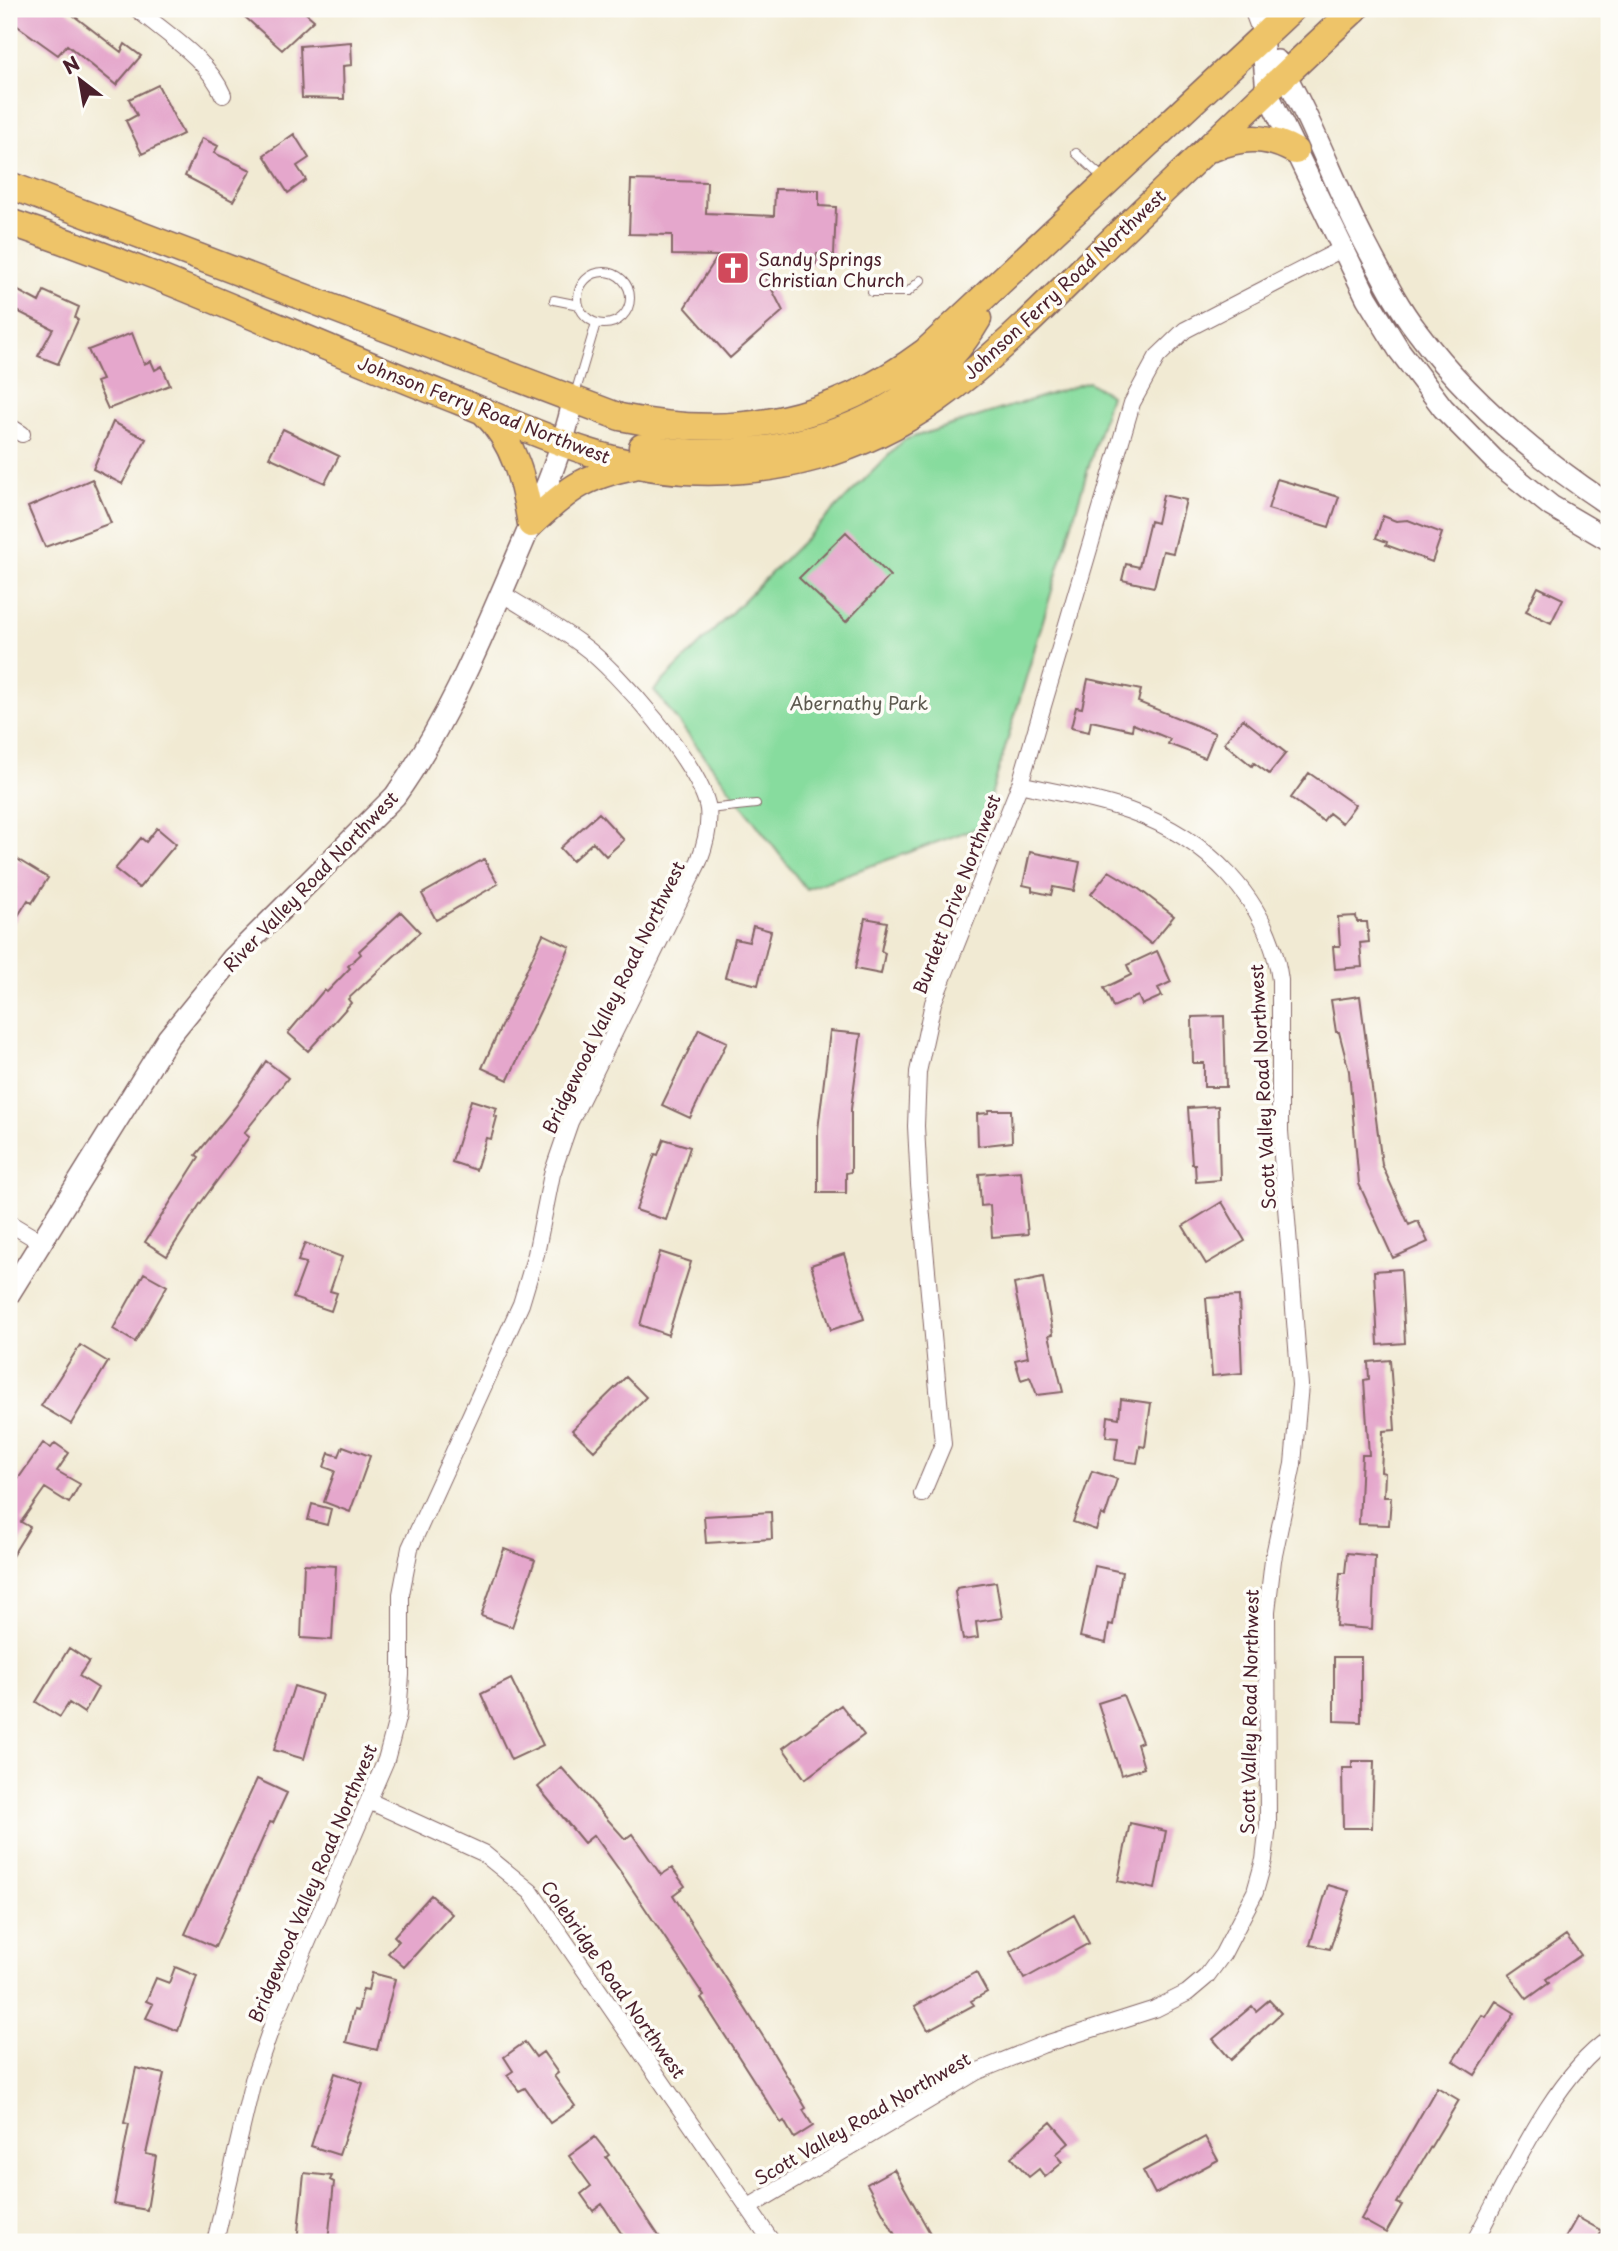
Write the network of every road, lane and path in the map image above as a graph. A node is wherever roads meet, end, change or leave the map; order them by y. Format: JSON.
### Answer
{"nodes":[{"id":1,"x":137,"y":9,"type":"edge"},
{"id":2,"x":1252,"y":9,"type":"edge"},
{"id":3,"x":1292,"y":9,"type":"edge"},
{"id":4,"x":1355,"y":9,"type":"edge"},
{"id":5,"x":1262,"y":36,"type":"junction"},
{"id":6,"x":1276,"y":83,"type":"junction"},
{"id":7,"x":223,"y":95,"type":"dead end"},
{"id":8,"x":1295,"y":150,"type":"junction"},
{"id":9,"x":1205,"y":152,"type":"junction"},
{"id":10,"x":1076,"y":153,"type":"dead end"},
{"id":11,"x":1108,"y":182,"type":"junction"},
{"id":12,"x":9,"y":185,"type":"edge"},
{"id":13,"x":9,"y":222,"type":"edge"},
{"id":14,"x":1342,"y":249,"type":"junction"},
{"id":15,"x":921,"y":280,"type":"dead end"},
{"id":16,"x":994,"y":290,"type":"junction"},
{"id":17,"x":872,"y":292,"type":"dead end"},
{"id":18,"x":554,"y":300,"type":"dead end"},
{"id":19,"x":579,"y":306,"type":"junction"},
{"id":20,"x":596,"y":323,"type":"junction"},
{"id":21,"x":573,"y":402,"type":"junction"},
{"id":22,"x":484,"y":411,"type":"junction"},
{"id":23,"x":564,"y":443,"type":"junction"},
{"id":24,"x":639,"y":465,"type":"junction"},
{"id":25,"x":1609,"y":505,"type":"edge"},
{"id":26,"x":531,"y":524,"type":"junction"},
{"id":27,"x":1609,"y":540,"type":"edge"},
{"id":28,"x":501,"y":593,"type":"junction"},
{"id":29,"x":1020,"y":784,"type":"junction"},
{"id":30,"x":756,"y":804,"type":"dead end"},
{"id":31,"x":708,"y":809,"type":"junction"},
{"id":32,"x":9,"y":1223,"type":"edge"},
{"id":33,"x":41,"y":1242,"type":"junction"},
{"id":34,"x":9,"y":1294,"type":"edge"},
{"id":35,"x":922,"y":1494,"type":"dead end"},
{"id":36,"x":369,"y":1801,"type":"junction"},
{"id":37,"x":1609,"y":2039,"type":"edge"},
{"id":38,"x":749,"y":2207,"type":"junction"},
{"id":39,"x":215,"y":2242,"type":"edge"},
{"id":40,"x":772,"y":2242,"type":"edge"},
{"id":41,"x":1474,"y":2242,"type":"edge"}],
"edges":[{"from":1,"to":7,"type":"street"},
{"from":2,"to":5,"type":"street"},
{"from":3,"to":5,"type":"main road"},
{"from":4,"to":6,"type":"main road","name":"Johnson Ferry Road Northwest"},
{"from":5,"to":6,"type":"street"},
{"from":5,"to":11,"type":"main road"},
{"from":6,"to":8,"type":"street"},
{"from":6,"to":9,"type":"main road","name":"Johnson Ferry Road Northwest"},
{"from":6,"to":25,"type":"street"},
{"from":8,"to":9,"type":"main road"},
{"from":8,"to":14,"type":"street"},
{"from":9,"to":24,"type":"main road","name":"Johnson Ferry Road Northwest"},
{"from":10,"to":11,"type":"lane"},
{"from":11,"to":16,"type":"main road"},
{"from":12,"to":21,"type":"main road"},
{"from":13,"to":22,"type":"main road","name":"Johnson Ferry Road Northwest"},
{"from":14,"to":27,"type":"street"},
{"from":14,"to":29,"type":"street","name":"Burdett Drive Northwest"},
{"from":15,"to":17,"type":"lane"},
{"from":16,"to":21,"type":"main road"},
{"from":16,"to":23,"type":"main road"},
{"from":18,"to":19,"type":"lane"},
{"from":19,"to":20,"type":"lane"},
{"from":19,"to":20,"type":"lane"},
{"from":20,"to":21,"type":"lane"},
{"from":21,"to":23,"type":"street","name":"River Valley Road Northwest"},
{"from":22,"to":23,"type":"main road","name":"Johnson Ferry Road Northwest"},
{"from":22,"to":26,"type":"main road"},
{"from":23,"to":24,"type":"main road","name":"Johnson Ferry Road Northwest"},
{"from":23,"to":26,"type":"street","name":"River Valley Road Northwest"},
{"from":24,"to":26,"type":"main road"},
{"from":26,"to":28,"type":"street","name":"River Valley Road Northwest"},
{"from":28,"to":31,"type":"street","name":"Bridgewood Valley Road Northwest"},
{"from":28,"to":33,"type":"street","name":"River Valley Road Northwest"},
{"from":29,"to":35,"type":"street","name":"Burdett Drive Northwest"},
{"from":29,"to":38,"type":"street","name":"Scott Valley Road Northwest"},
{"from":30,"to":31,"type":"lane"},
{"from":31,"to":36,"type":"street","name":"Bridgewood Valley Road Northwest"},
{"from":32,"to":33,"type":"street"},
{"from":33,"to":34,"type":"street","name":"River Valley Road Northwest"},
{"from":36,"to":38,"type":"street","name":"Colebridge Road Northwest"},
{"from":36,"to":39,"type":"street","name":"Bridgewood Valley Road Northwest"},
{"from":37,"to":41,"type":"street"},
{"from":38,"to":40,"type":"street","name":"Colebridge Road Northwest"}]}
